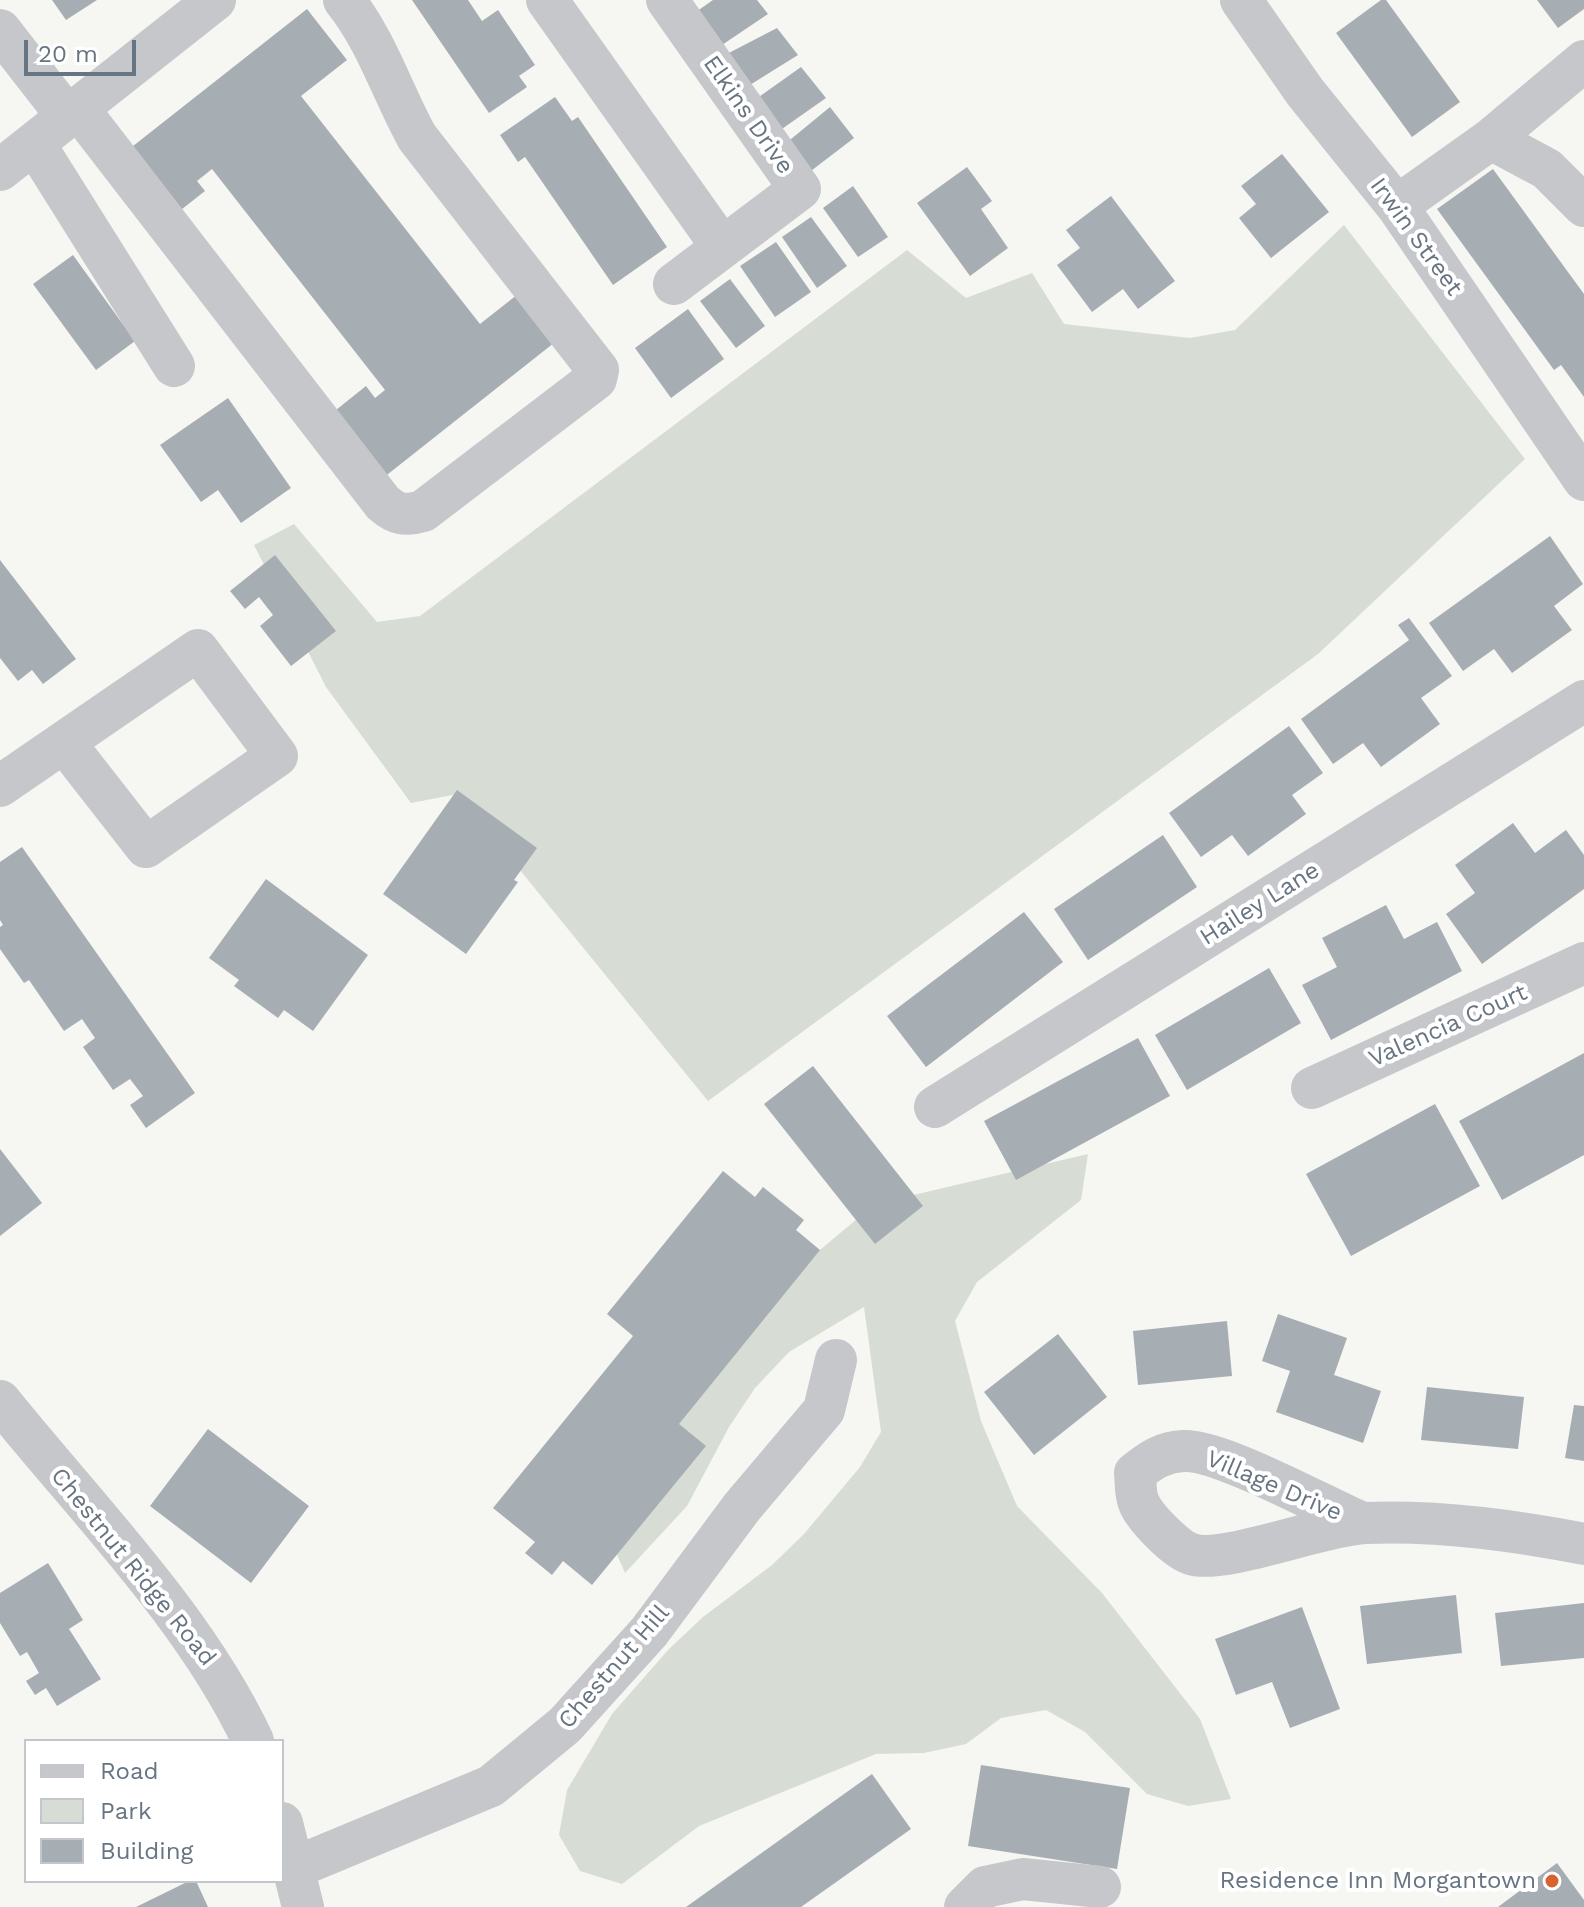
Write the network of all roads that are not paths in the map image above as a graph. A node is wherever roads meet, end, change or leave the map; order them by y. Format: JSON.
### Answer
{"nodes":[{"id":1,"x":215,"y":0,"type":"edge"},
{"id":2,"x":344,"y":0,"type":"edge"},
{"id":3,"x":547,"y":0,"type":"edge"},
{"id":4,"x":667,"y":0,"type":"edge"},
{"id":5,"x":1241,"y":0,"type":"edge"},
{"id":6,"x":5,"y":48,"type":"edge"},
{"id":7,"x":1584,"y":61,"type":"edge"},
{"id":8,"x":72,"y":112,"type":"junction"},
{"id":9,"x":1491,"y":139,"type":"junction"},
{"id":10,"x":34,"y":143,"type":"junction"},
{"id":11,"x":0,"y":170,"type":"edge"},
{"id":12,"x":1397,"y":206,"type":"junction"},
{"id":13,"x":1584,"y":206,"type":"edge"},
{"id":14,"x":722,"y":247,"type":"junction"},
{"id":15,"x":674,"y":284,"type":"dead end"},
{"id":16,"x":174,"y":366,"type":"dead end"},
{"id":17,"x":1584,"y":480,"type":"edge"},
{"id":18,"x":1584,"y":701,"type":"edge"},
{"id":19,"x":64,"y":742,"type":"junction"},
{"id":20,"x":0,"y":786,"type":"edge"},
{"id":21,"x":1584,"y":963,"type":"edge"},
{"id":22,"x":1312,"y":1088,"type":"dead end"},
{"id":23,"x":935,"y":1107,"type":"dead end"},
{"id":24,"x":836,"y":1360,"type":"dead end"},
{"id":25,"x":0,"y":1401,"type":"edge"},
{"id":26,"x":1362,"y":1523,"type":"dead end"},
{"id":27,"x":1584,"y":1544,"type":"edge"},
{"id":28,"x":252,"y":1739,"type":"edge"},
{"id":29,"x":284,"y":1831,"type":"edge"},
{"id":30,"x":299,"y":1887,"type":"edge"},
{"id":31,"x":1100,"y":1887,"type":"dead end"},
{"id":32,"x":965,"y":1907,"type":"edge"}],
"edges":[{"from":1,"to":8,"type":"street"},
{"from":2,"to":8,"type":"street"},
{"from":3,"to":14,"type":"street"},
{"from":4,"to":14,"type":"street","name":"Elkins Drive"},
{"from":5,"to":12,"type":"street","name":"Irwin Street"},
{"from":6,"to":8,"type":"street"},
{"from":7,"to":9,"type":"street"},
{"from":8,"to":10,"type":"street"},
{"from":9,"to":12,"type":"street"},
{"from":9,"to":13,"type":"street"},
{"from":10,"to":11,"type":"street"},
{"from":10,"to":16,"type":"street"},
{"from":12,"to":17,"type":"street","name":"Irwin Street"},
{"from":14,"to":15,"type":"street","name":"Elkins Drive"},
{"from":18,"to":23,"type":"street","name":"Hailey Lane"},
{"from":19,"to":19,"type":"street"},
{"from":19,"to":20,"type":"street"},
{"from":21,"to":22,"type":"street","name":"Valencia Court"},
{"from":24,"to":30,"type":"street","name":"Chestnut Hill"},
{"from":25,"to":28,"type":"street","name":"Chestnut Ridge Road"},
{"from":26,"to":27,"type":"street","name":"Village Drive"},
{"from":29,"to":30,"type":"street"},
{"from":31,"to":32,"type":"street"}]}
